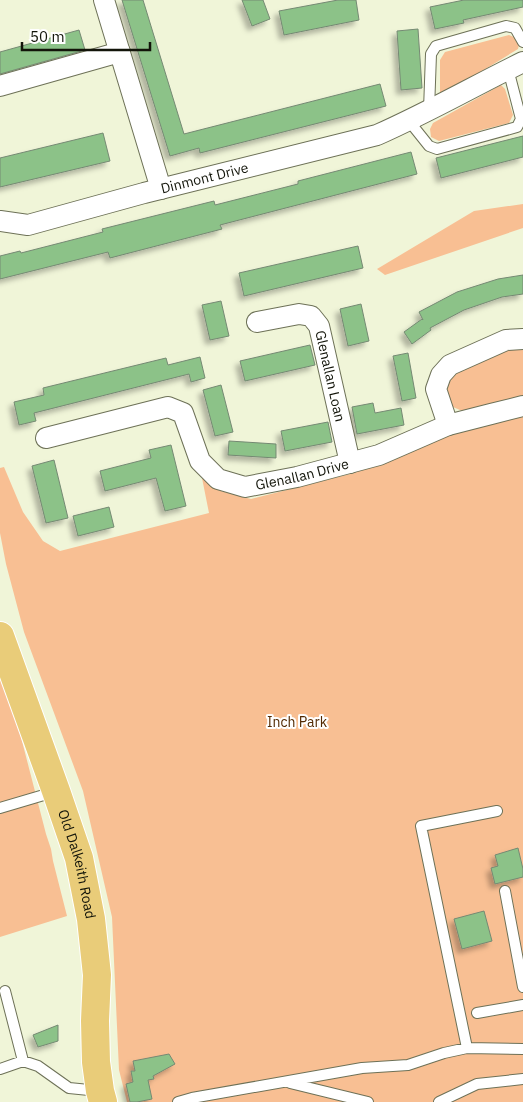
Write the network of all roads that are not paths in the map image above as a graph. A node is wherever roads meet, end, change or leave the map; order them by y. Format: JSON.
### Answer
{"nodes":[{"id":1,"x":104,"y":0,"type":"edge"},
{"id":2,"x":523,"y":42,"type":"edge"},
{"id":3,"x":120,"y":52,"type":"junction"},
{"id":4,"x":516,"y":66,"type":"edge"},
{"id":5,"x":0,"y":86,"type":"edge"},
{"id":6,"x":429,"y":110,"type":"junction"},
{"id":7,"x":409,"y":121,"type":"junction"},
{"id":8,"x":161,"y":189,"type":"junction"},
{"id":9,"x":0,"y":221,"type":"edge"},
{"id":10,"x":257,"y":323,"type":"dead end"},
{"id":11,"x":523,"y":339,"type":"edge"},
{"id":12,"x":523,"y":406,"type":"edge"},
{"id":13,"x":448,"y":425,"type":"junction"},
{"id":14,"x":46,"y":438,"type":"dead end"},
{"id":15,"x":350,"y":463,"type":"junction"},
{"id":16,"x":0,"y":636,"type":"edge"},
{"id":17,"x":56,"y":791,"type":"junction"},
{"id":18,"x":0,"y":808,"type":"edge"},
{"id":19,"x":497,"y":811,"type":"dead end"},
{"id":20,"x":505,"y":891,"type":"dead end"},
{"id":21,"x":523,"y":986,"type":"edge"},
{"id":22,"x":5,"y":991,"type":"dead end"},
{"id":23,"x":523,"y":1004,"type":"edge"},
{"id":24,"x":477,"y":1013,"type":"dead end"},
{"id":25,"x":467,"y":1048,"type":"junction"},
{"id":26,"x":523,"y":1049,"type":"edge"},
{"id":27,"x":23,"y":1061,"type":"junction"},
{"id":28,"x":0,"y":1069,"type":"edge"},
{"id":29,"x":523,"y":1079,"type":"edge"},
{"id":30,"x":284,"y":1082,"type":"junction"},
{"id":31,"x":102,"y":1096,"type":"edge"},
{"id":32,"x":178,"y":1102,"type":"edge"},
{"id":33,"x":368,"y":1102,"type":"edge"},
{"id":34,"x":439,"y":1102,"type":"edge"}],
"edges":[{"from":1,"to":3,"type":"street"},
{"from":2,"to":6,"type":"lane"},
{"from":3,"to":5,"type":"street"},
{"from":3,"to":8,"type":"street"},
{"from":4,"to":6,"type":"street","name":"Dinmont Drive"},
{"from":4,"to":7,"type":"lane","name":"Dinmont Drive"},
{"from":6,"to":7,"type":"street","name":"Dinmont Drive"},
{"from":7,"to":8,"type":"street","name":"Dinmont Drive"},
{"from":8,"to":9,"type":"street","name":"Dinmont Drive"},
{"from":10,"to":15,"type":"street","name":"Glenallan Loan"},
{"from":11,"to":13,"type":"street"},
{"from":12,"to":13,"type":"street","name":"Glenallan Drive"},
{"from":13,"to":15,"type":"street","name":"Glenallan Drive"},
{"from":14,"to":15,"type":"street","name":"Glenallan Drive"},
{"from":16,"to":17,"type":"main road","name":"Old Dalkeith Road"},
{"from":17,"to":18,"type":"lane"},
{"from":17,"to":31,"type":"main road","name":"Old Dalkeith Road"},
{"from":19,"to":25,"type":"lane"},
{"from":20,"to":21,"type":"lane"},
{"from":22,"to":27,"type":"lane"},
{"from":23,"to":24,"type":"lane"},
{"from":25,"to":26,"type":"lane"},
{"from":25,"to":30,"type":"lane"},
{"from":27,"to":28,"type":"lane"},
{"from":27,"to":31,"type":"lane"},
{"from":29,"to":34,"type":"lane"},
{"from":30,"to":32,"type":"lane"},
{"from":30,"to":33,"type":"lane"}]}
